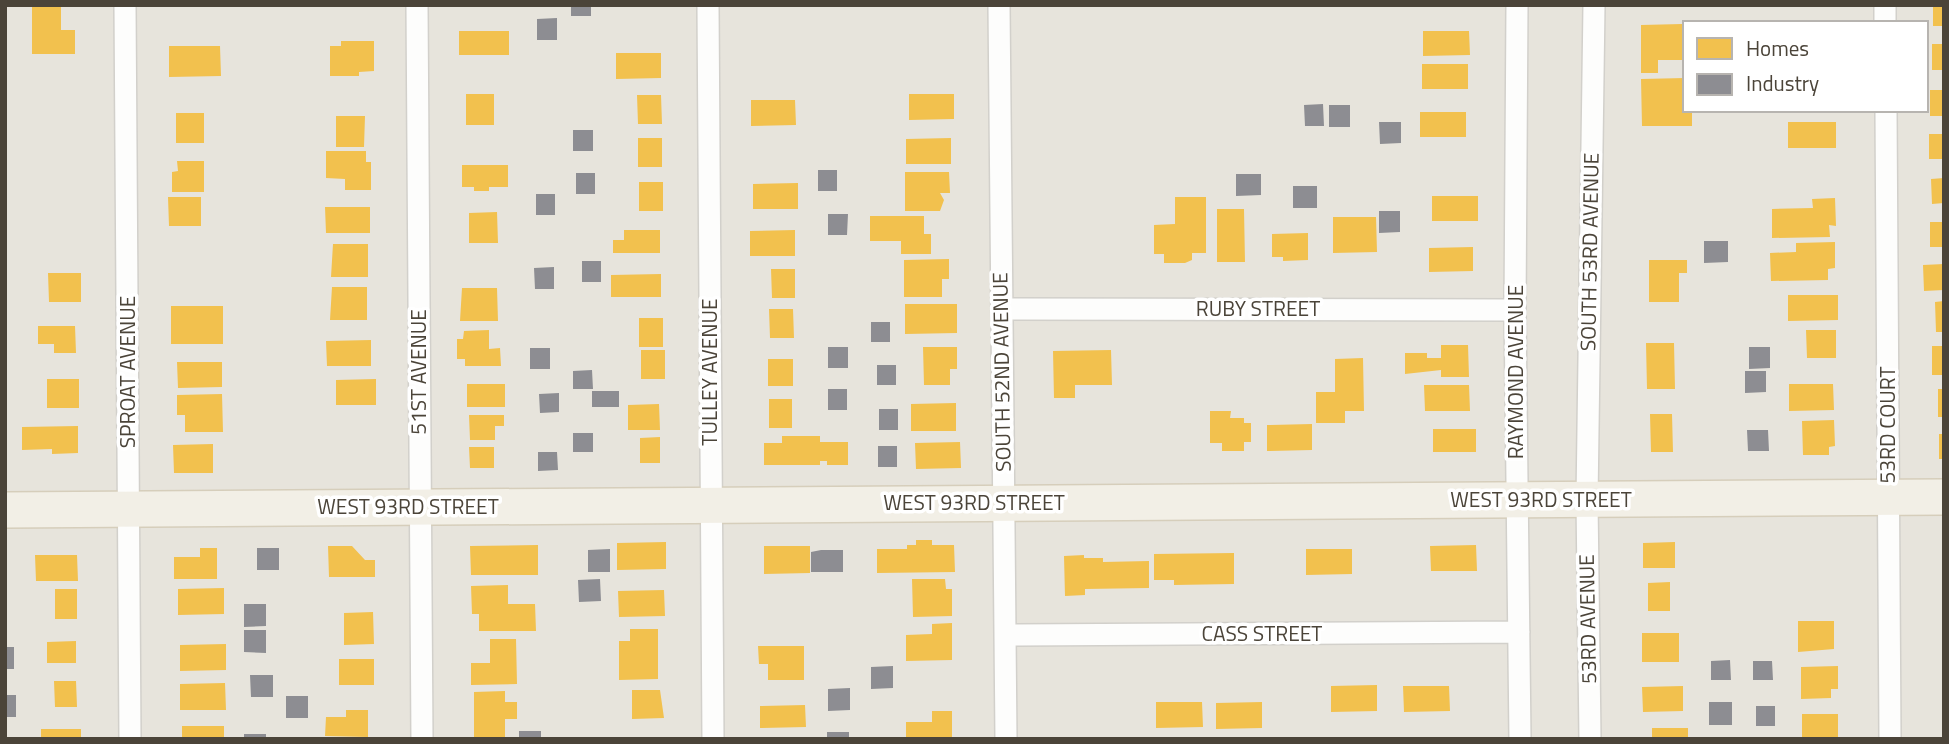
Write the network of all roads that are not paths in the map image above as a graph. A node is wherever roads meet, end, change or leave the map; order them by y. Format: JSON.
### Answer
{"nodes":[{"id":1,"x":125,"y":5,"type":"edge"},
{"id":2,"x":417,"y":5,"type":"edge"},
{"id":3,"x":708,"y":5,"type":"edge"},
{"id":4,"x":999,"y":5,"type":"edge"},
{"id":5,"x":1517,"y":5,"type":"edge"},
{"id":6,"x":1594,"y":5,"type":"edge"},
{"id":7,"x":1886,"y":112,"type":"edge"},
{"id":8,"x":1002,"y":309,"type":"junction"},
{"id":9,"x":1515,"y":310,"type":"junction"},
{"id":10,"x":1944,"y":497,"type":"edge"},
{"id":11,"x":1888,"y":498,"type":"junction"},
{"id":12,"x":1517,"y":500,"type":"junction"},
{"id":13,"x":1587,"y":500,"type":"junction"},
{"id":14,"x":1004,"y":503,"type":"junction"},
{"id":15,"x":711,"y":505,"type":"junction"},
{"id":16,"x":420,"y":507,"type":"junction"},
{"id":17,"x":129,"y":509,"type":"junction"},
{"id":18,"x":5,"y":510,"type":"edge"},
{"id":19,"x":1519,"y":632,"type":"junction"},
{"id":20,"x":1005,"y":635,"type":"junction"},
{"id":21,"x":130,"y":739,"type":"edge"},
{"id":22,"x":422,"y":739,"type":"edge"},
{"id":23,"x":713,"y":739,"type":"edge"},
{"id":24,"x":1006,"y":739,"type":"edge"},
{"id":25,"x":1520,"y":739,"type":"edge"},
{"id":26,"x":1590,"y":739,"type":"edge"},
{"id":27,"x":1890,"y":739,"type":"edge"}],
"edges":[{"from":1,"to":17,"type":"street","name":"SPROAT AVENUE"},
{"from":2,"to":16,"type":"street","name":"51ST AVENUE"},
{"from":3,"to":15,"type":"street","name":"TULLEY AVENUE"},
{"from":4,"to":8,"type":"street","name":"SOUTH 52ND AVENUE"},
{"from":5,"to":9,"type":"street","name":"RAYMOND AVENUE"},
{"from":6,"to":13,"type":"street","name":"SOUTH 53RD AVENUE"},
{"from":7,"to":11,"type":"street","name":"53RD COURT"},
{"from":8,"to":9,"type":"street","name":"RUBY STREET"},
{"from":8,"to":14,"type":"street","name":"SOUTH 52ND AVENUE"},
{"from":9,"to":12,"type":"street","name":"RAYMOND AVENUE"},
{"from":10,"to":11,"type":"main road","name":"WEST 93RD STREET"},
{"from":11,"to":13,"type":"main road","name":"WEST 93RD STREET"},
{"from":11,"to":27,"type":"street","name":"53RD COURT"},
{"from":12,"to":13,"type":"main road","name":"WEST 93RD STREET"},
{"from":12,"to":14,"type":"main road","name":"WEST 93RD STREET"},
{"from":12,"to":19,"type":"street","name":"RAYMOND AVENUE"},
{"from":13,"to":26,"type":"street","name":"53RD AVENUE"},
{"from":14,"to":15,"type":"main road","name":"WEST 93RD STREET"},
{"from":14,"to":20,"type":"street","name":"SOUTH 52ND AVENUE"},
{"from":15,"to":16,"type":"main road","name":"WEST 93RD STREET"},
{"from":15,"to":23,"type":"street","name":"TULLEY AVENUE"},
{"from":16,"to":17,"type":"main road","name":"WEST 93RD STREET"},
{"from":16,"to":22,"type":"street","name":"51ST AVENUE"},
{"from":17,"to":18,"type":"main road","name":"WEST 93RD STREET"},
{"from":17,"to":21,"type":"street","name":"SPROAT AVENUE"},
{"from":19,"to":20,"type":"street","name":"CASS STREET"},
{"from":19,"to":25,"type":"street","name":"RAYMOND AVENUE"},
{"from":20,"to":24,"type":"street","name":"SOUTH 52ND AVENUE"}]}
